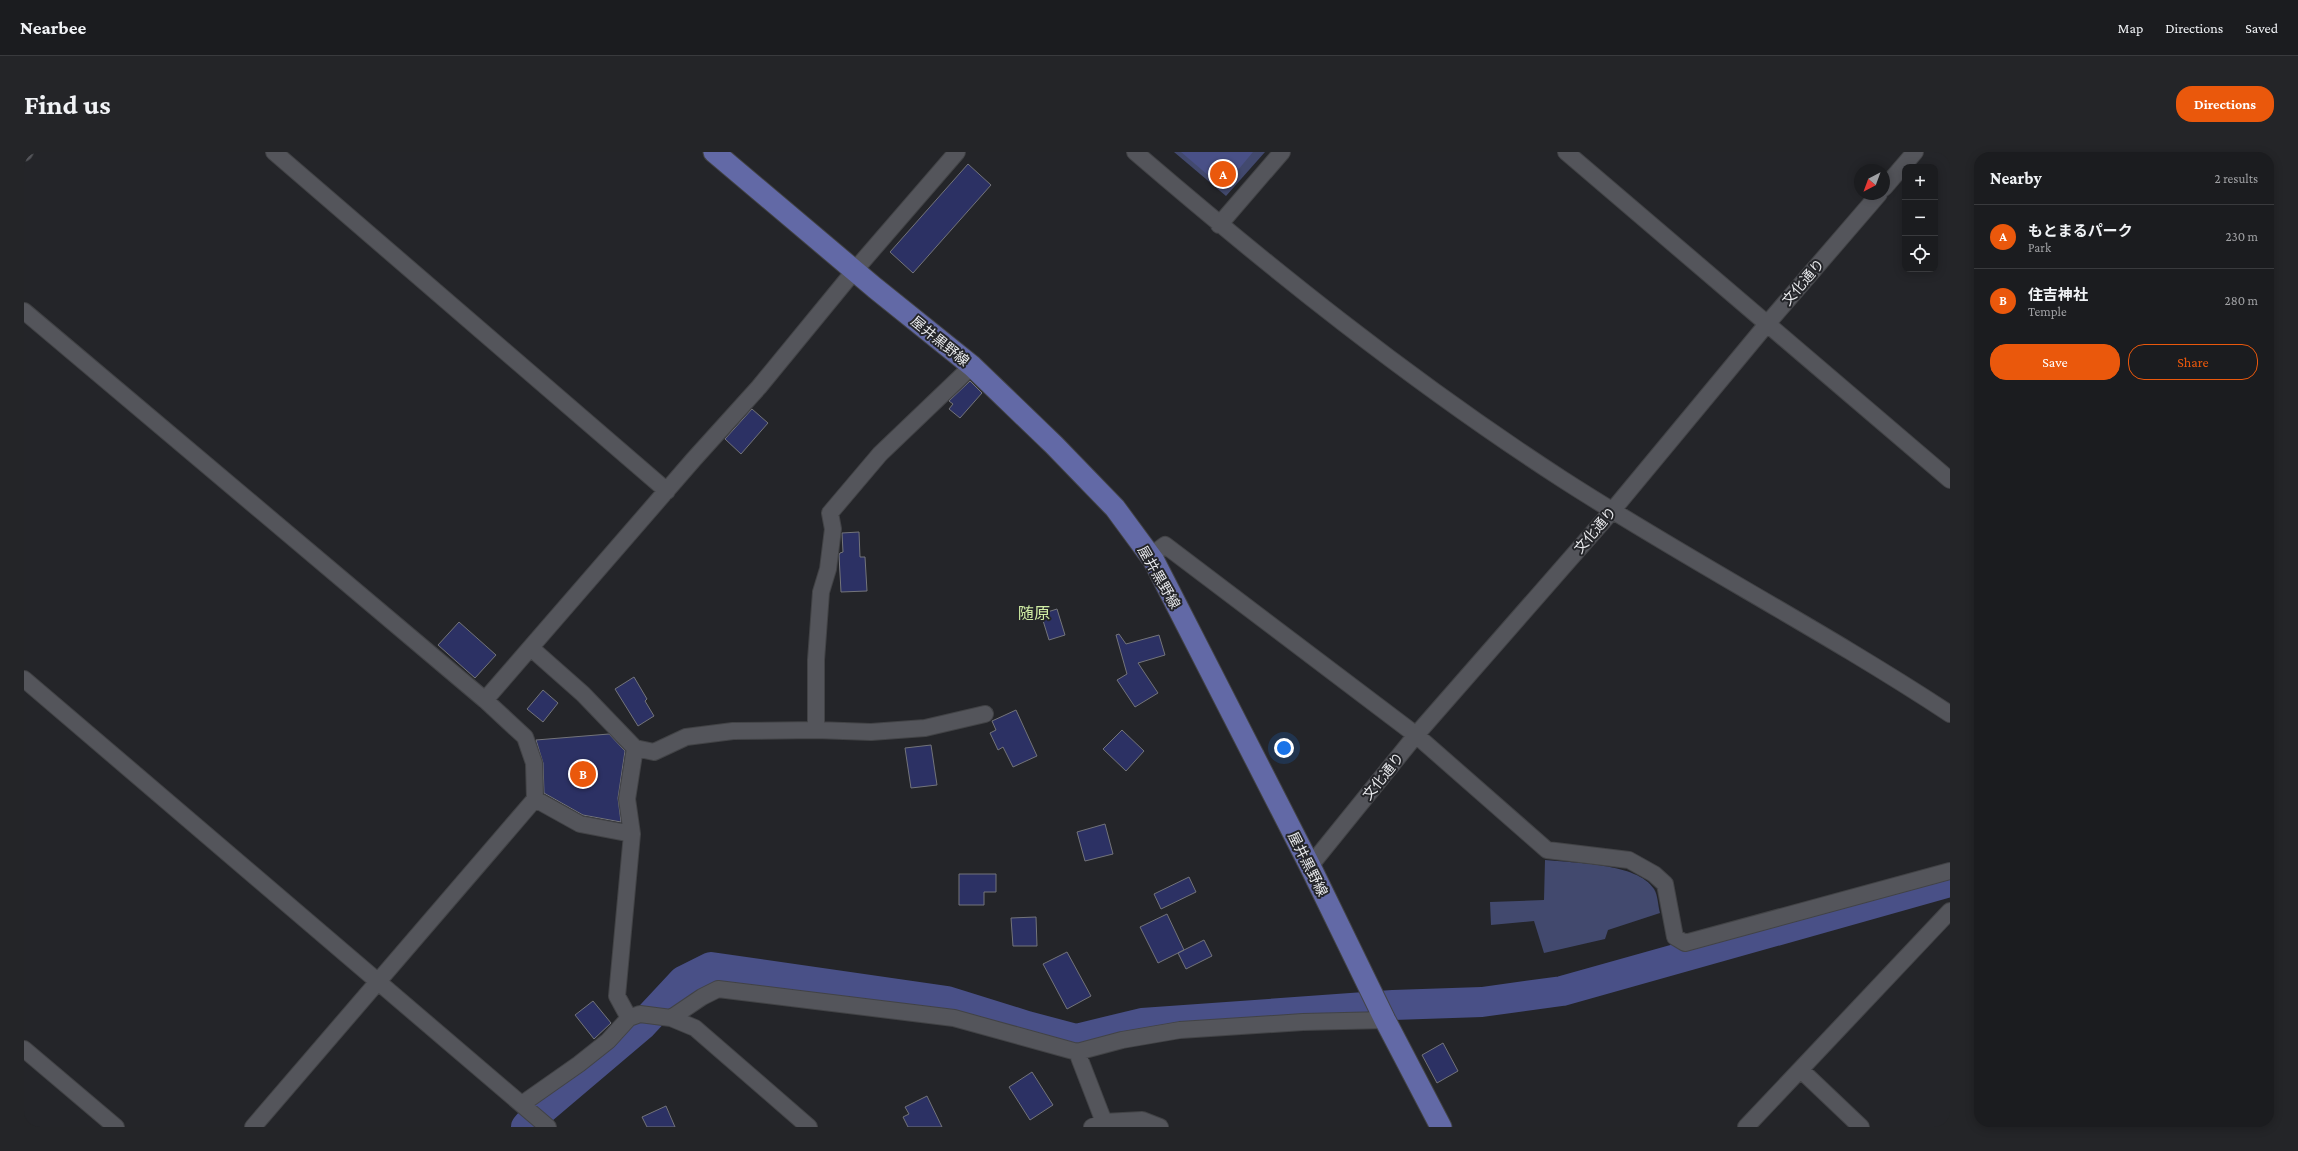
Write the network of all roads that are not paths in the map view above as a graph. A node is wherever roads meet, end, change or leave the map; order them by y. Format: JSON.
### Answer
{"nodes":[{"id":1,"x":274,"y":152,"type":"edge"},
{"id":2,"x":714,"y":152,"type":"edge"},
{"id":3,"x":957,"y":152,"type":"edge"},
{"id":4,"x":1135,"y":152,"type":"edge"},
{"id":5,"x":1282,"y":152,"type":"edge"},
{"id":6,"x":1566,"y":152,"type":"edge"},
{"id":7,"x":1915,"y":152,"type":"edge"},
{"id":8,"x":1890,"y":181,"type":"edge"},
{"id":9,"x":1874,"y":200,"type":"edge"},
{"id":10,"x":1220,"y":225,"type":"junction"},
{"id":11,"x":855,"y":270,"type":"junction"},
{"id":12,"x":24,"y":311,"type":"edge"},
{"id":13,"x":1766,"y":324,"type":"junction"},
{"id":14,"x":972,"y":366,"type":"junction"},
{"id":15,"x":1950,"y":480,"type":"edge"},
{"id":16,"x":667,"y":490,"type":"junction"},
{"id":17,"x":1612,"y":511,"type":"junction"},
{"id":18,"x":1150,"y":556,"type":"junction"},
{"id":19,"x":531,"y":648,"type":"junction"},
{"id":20,"x":24,"y":679,"type":"edge"},
{"id":21,"x":485,"y":700,"type":"junction"},
{"id":22,"x":985,"y":714,"type":"dead end"},
{"id":23,"x":1950,"y":714,"type":"edge"},
{"id":24,"x":816,"y":730,"type":"junction"},
{"id":25,"x":1416,"y":735,"type":"junction"},
{"id":26,"x":635,"y":748,"type":"junction"},
{"id":27,"x":535,"y":799,"type":"junction"},
{"id":28,"x":632,"y":834,"type":"junction"},
{"id":29,"x":1310,"y":866,"type":"junction"},
{"id":30,"x":1950,"y":871,"type":"edge"},
{"id":31,"x":1950,"y":911,"type":"edge"},
{"id":32,"x":378,"y":983,"type":"junction"},
{"id":33,"x":629,"y":1018,"type":"junction"},
{"id":34,"x":671,"y":1018,"type":"junction"},
{"id":35,"x":1385,"y":1020,"type":"junction"},
{"id":36,"x":24,"y":1049,"type":"edge"},
{"id":37,"x":1077,"y":1052,"type":"junction"},
{"id":38,"x":1801,"y":1070,"type":"junction"},
{"id":39,"x":522,"y":1104,"type":"junction"},
{"id":40,"x":1098,"y":1125,"type":"edge"},
{"id":41,"x":116,"y":1127,"type":"edge"},
{"id":42,"x":253,"y":1127,"type":"edge"},
{"id":43,"x":548,"y":1127,"type":"edge"},
{"id":44,"x":809,"y":1127,"type":"edge"},
{"id":45,"x":1160,"y":1127,"type":"edge"},
{"id":46,"x":1441,"y":1127,"type":"edge"},
{"id":47,"x":1746,"y":1127,"type":"edge"},
{"id":48,"x":1862,"y":1127,"type":"edge"}],
"edges":[{"from":1,"to":16,"type":"street"},
{"from":2,"to":11,"type":"main road","name":"屋井黒野線"},
{"from":3,"to":11,"type":"street"},
{"from":4,"to":10,"type":"street"},
{"from":5,"to":10,"type":"street"},
{"from":6,"to":13,"type":"street"},
{"from":7,"to":8,"type":"street"},
{"from":9,"to":13,"type":"street","name":"文化通り"},
{"from":10,"to":17,"type":"street"},
{"from":11,"to":14,"type":"main road","name":"屋井黒野線"},
{"from":11,"to":16,"type":"street"},
{"from":12,"to":21,"type":"street"},
{"from":13,"to":15,"type":"street"},
{"from":13,"to":17,"type":"street","name":"文化通り"},
{"from":14,"to":18,"type":"main road","name":"屋井黒野線"},
{"from":14,"to":24,"type":"street"},
{"from":16,"to":19,"type":"street"},
{"from":17,"to":23,"type":"street"},
{"from":17,"to":25,"type":"street","name":"文化通り"},
{"from":18,"to":25,"type":"street"},
{"from":18,"to":29,"type":"main road","name":"屋井黒野線"},
{"from":19,"to":21,"type":"street"},
{"from":19,"to":26,"type":"street"},
{"from":20,"to":32,"type":"street"},
{"from":21,"to":27,"type":"street"},
{"from":22,"to":24,"type":"street"},
{"from":24,"to":26,"type":"street"},
{"from":25,"to":29,"type":"street","name":"文化通り"},
{"from":25,"to":30,"type":"street"},
{"from":26,"to":28,"type":"street"},
{"from":27,"to":28,"type":"street"},
{"from":27,"to":32,"type":"street"},
{"from":28,"to":33,"type":"street"},
{"from":29,"to":35,"type":"main road","name":"屋井黒野線"},
{"from":31,"to":38,"type":"street"},
{"from":32,"to":39,"type":"street"},
{"from":32,"to":42,"type":"street"},
{"from":33,"to":34,"type":"street"},
{"from":33,"to":39,"type":"street"},
{"from":34,"to":37,"type":"street"},
{"from":34,"to":44,"type":"street"},
{"from":35,"to":37,"type":"street"},
{"from":35,"to":46,"type":"main road","name":"屋井黒野線"},
{"from":36,"to":41,"type":"street"},
{"from":37,"to":40,"type":"street"},
{"from":38,"to":47,"type":"street"},
{"from":38,"to":48,"type":"street"},
{"from":39,"to":43,"type":"street"},
{"from":40,"to":45,"type":"street"}]}
